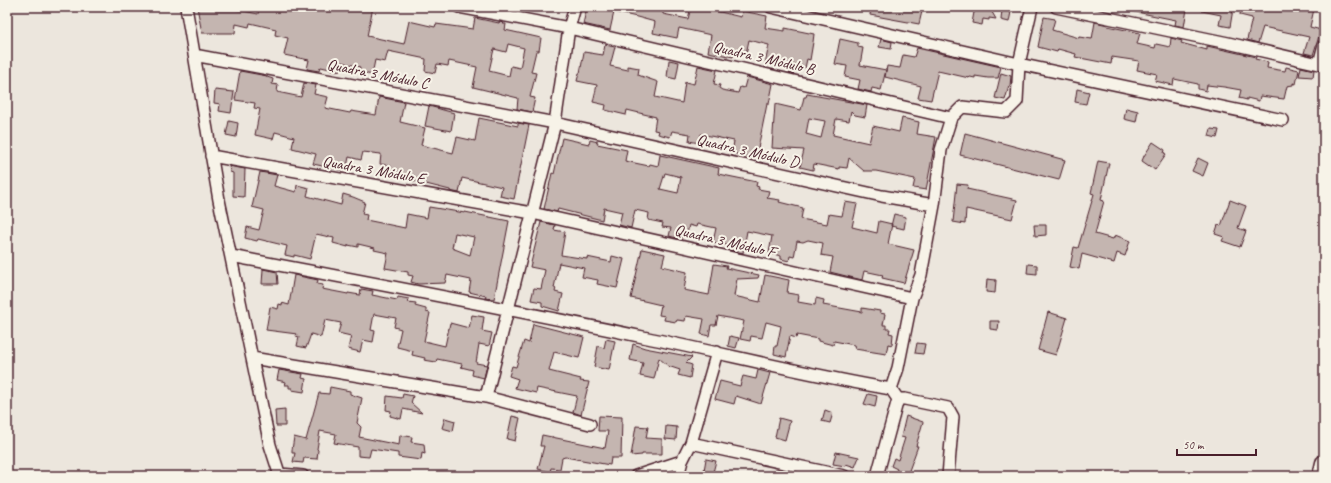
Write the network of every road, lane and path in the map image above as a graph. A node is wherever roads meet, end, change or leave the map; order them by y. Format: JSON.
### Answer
{"nodes":[{"id":1,"x":186,"y":7,"type":"edge"},
{"id":2,"x":459,"y":7,"type":"edge"},
{"id":3,"x":575,"y":7,"type":"edge"},
{"id":4,"x":771,"y":7,"type":"edge"},
{"id":5,"x":1032,"y":7,"type":"edge"},
{"id":6,"x":1056,"y":7,"type":"edge"},
{"id":7,"x":569,"y":28,"type":"junction"},
{"id":8,"x":1324,"y":45,"type":"edge"},
{"id":9,"x":194,"y":55,"type":"junction"},
{"id":10,"x":1019,"y":64,"type":"junction"},
{"id":11,"x":951,"y":118,"type":"junction"},
{"id":12,"x":1283,"y":120,"type":"dead end"},
{"id":13,"x":555,"y":123,"type":"junction"},
{"id":14,"x":211,"y":156,"type":"junction"},
{"id":15,"x":934,"y":205,"type":"junction"},
{"id":16,"x":532,"y":213,"type":"junction"},
{"id":17,"x":231,"y":256,"type":"junction"},
{"id":18,"x":912,"y":298,"type":"junction"},
{"id":19,"x":509,"y":309,"type":"junction"},
{"id":20,"x":718,"y":352,"type":"junction"},
{"id":21,"x":252,"y":358,"type":"junction"},
{"id":22,"x":891,"y":389,"type":"junction"},
{"id":23,"x":486,"y":397,"type":"junction"},
{"id":24,"x":898,"y":399,"type":"junction"},
{"id":25,"x":590,"y":424,"type":"dead end"},
{"id":26,"x":691,"y":444,"type":"junction"},
{"id":27,"x":682,"y":461,"type":"junction"},
{"id":28,"x":1324,"y":463,"type":"edge"},
{"id":29,"x":280,"y":475,"type":"edge"},
{"id":30,"x":303,"y":476,"type":"edge"},
{"id":31,"x":636,"y":476,"type":"edge"},
{"id":32,"x":678,"y":476,"type":"edge"},
{"id":33,"x":844,"y":476,"type":"edge"},
{"id":34,"x":877,"y":476,"type":"edge"},
{"id":35,"x":948,"y":476,"type":"edge"},
{"id":36,"x":1321,"y":476,"type":"edge"}],
"edges":[{"from":1,"to":9,"type":"street"},
{"from":2,"to":7,"type":"street","name":"Quadra 3 Módulo B"},
{"from":3,"to":7,"type":"street"},
{"from":4,"to":10,"type":"street"},
{"from":5,"to":10,"type":"street"},
{"from":6,"to":8,"type":"street"},
{"from":7,"to":11,"type":"street","name":"Quadra 3 Módulo B"},
{"from":7,"to":13,"type":"street"},
{"from":9,"to":13,"type":"street","name":"Quadra 3 Módulo C"},
{"from":9,"to":14,"type":"street"},
{"from":10,"to":11,"type":"street"},
{"from":10,"to":12,"type":"street"},
{"from":11,"to":15,"type":"street"},
{"from":13,"to":15,"type":"street","name":"Quadra 3 Módulo D"},
{"from":13,"to":16,"type":"street"},
{"from":14,"to":16,"type":"street","name":"Quadra 3 Módulo E"},
{"from":14,"to":17,"type":"street"},
{"from":15,"to":18,"type":"street"},
{"from":16,"to":18,"type":"street","name":"Quadra 3 Módulo F"},
{"from":16,"to":19,"type":"street"},
{"from":17,"to":19,"type":"street"},
{"from":17,"to":21,"type":"street"},
{"from":18,"to":22,"type":"street"},
{"from":19,"to":20,"type":"street"},
{"from":19,"to":23,"type":"street"},
{"from":20,"to":22,"type":"street"},
{"from":20,"to":26,"type":"street"},
{"from":21,"to":23,"type":"street"},
{"from":21,"to":29,"type":"street"},
{"from":22,"to":24,"type":"street"},
{"from":23,"to":25,"type":"street"},
{"from":24,"to":34,"type":"street"},
{"from":24,"to":35,"type":"street"},
{"from":26,"to":27,"type":"street"},
{"from":26,"to":33,"type":"street"},
{"from":27,"to":31,"type":"street"},
{"from":27,"to":32,"type":"street"},
{"from":28,"to":36,"type":"highway"},
{"from":29,"to":30,"type":"street"}]}
